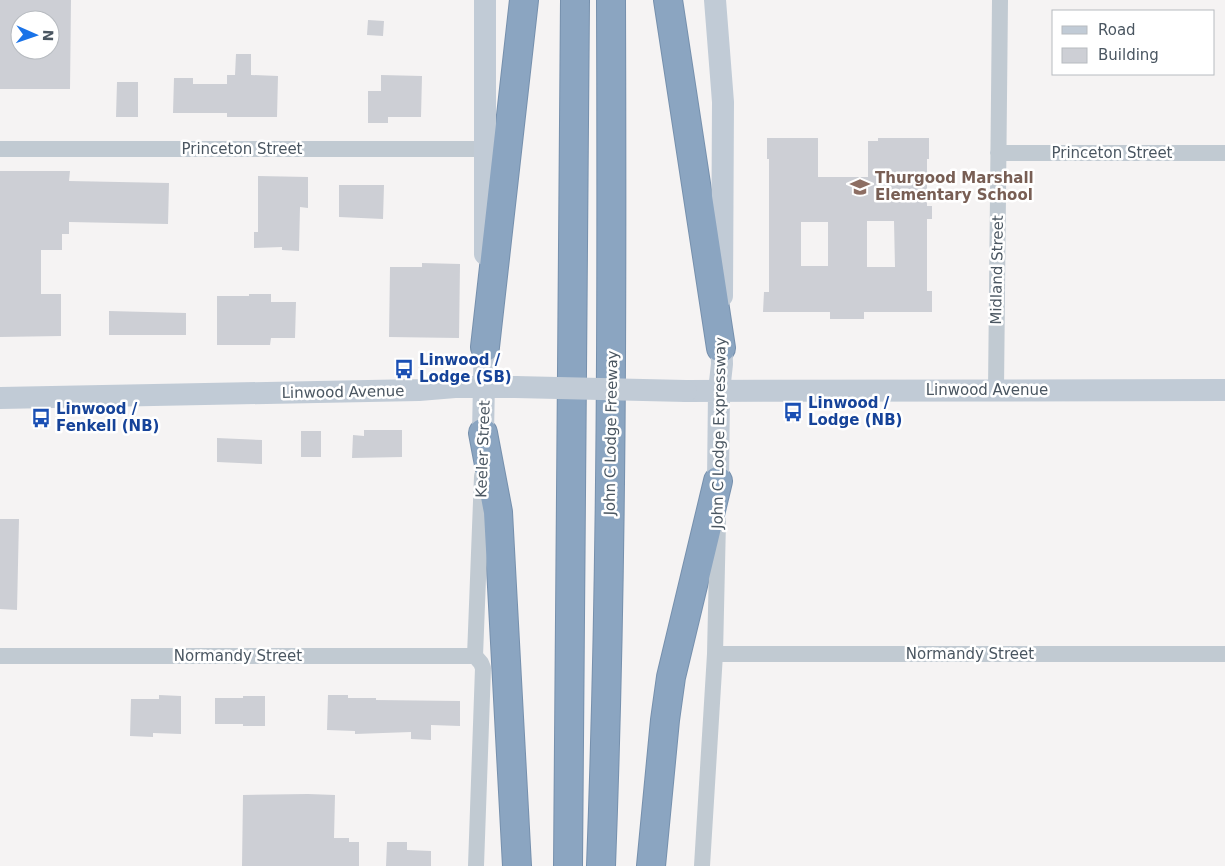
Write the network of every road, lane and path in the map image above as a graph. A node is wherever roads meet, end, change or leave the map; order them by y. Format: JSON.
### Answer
{"nodes":[{"id":1,"x":485,"y":0,"type":"edge"},
{"id":2,"x":524,"y":0,"type":"edge"},
{"id":3,"x":575,"y":0,"type":"edge"},
{"id":4,"x":610,"y":0,"type":"edge"},
{"id":5,"x":668,"y":0,"type":"edge"},
{"id":6,"x":715,"y":0,"type":"edge"},
{"id":7,"x":1000,"y":0,"type":"edge"},
{"id":8,"x":0,"y":149,"type":"edge"},
{"id":9,"x":485,"y":149,"type":"junction"},
{"id":10,"x":998,"y":153,"type":"junction"},
{"id":11,"x":1225,"y":153,"type":"edge"},
{"id":12,"x":485,"y":347,"type":"junction"},
{"id":13,"x":721,"y":348,"type":"junction"},
{"id":14,"x":484,"y":386,"type":"junction"},
{"id":15,"x":996,"y":390,"type":"junction"},
{"id":16,"x":1225,"y":390,"type":"edge"},
{"id":17,"x":719,"y":392,"type":"junction"},
{"id":18,"x":0,"y":398,"type":"edge"},
{"id":19,"x":484,"y":433,"type":"junction"},
{"id":20,"x":718,"y":481,"type":"junction"},
{"id":21,"x":715,"y":654,"type":"junction"},
{"id":22,"x":1225,"y":654,"type":"edge"},
{"id":23,"x":0,"y":656,"type":"edge"},
{"id":24,"x":475,"y":656,"type":"junction"},
{"id":25,"x":476,"y":866,"type":"edge"},
{"id":26,"x":517,"y":866,"type":"edge"},
{"id":27,"x":568,"y":866,"type":"edge"},
{"id":28,"x":601,"y":866,"type":"edge"},
{"id":29,"x":651,"y":866,"type":"edge"},
{"id":30,"x":702,"y":866,"type":"edge"}],
"edges":[{"from":1,"to":9,"type":"street","name":"Keeler Street"},
{"from":2,"to":12,"type":"highway"},
{"from":3,"to":27,"type":"highway"},
{"from":4,"to":28,"type":"highway","name":"John C Lodge Freeway"},
{"from":5,"to":13,"type":"highway"},
{"from":6,"to":13,"type":"street","name":"John C Lodge Expressway"},
{"from":7,"to":10,"type":"street","name":"Midland Street"},
{"from":8,"to":9,"type":"street","name":"Princeton Street"},
{"from":9,"to":12,"type":"street","name":"Keeler Street"},
{"from":10,"to":11,"type":"street","name":"Princeton Street"},
{"from":10,"to":15,"type":"street","name":"Midland Street"},
{"from":12,"to":14,"type":"street","name":"Keeler Street"},
{"from":13,"to":17,"type":"street","name":"John C Lodge Expressway"},
{"from":14,"to":17,"type":"street","name":"Linwood Avenue","bridge":true},
{"from":14,"to":18,"type":"street","name":"Linwood Avenue"},
{"from":14,"to":19,"type":"street","name":"Keeler Street"},
{"from":15,"to":16,"type":"street","name":"Linwood Avenue"},
{"from":15,"to":17,"type":"street","name":"Linwood Avenue"},
{"from":17,"to":20,"type":"street","name":"John C Lodge Expressway"},
{"from":19,"to":24,"type":"street","name":"Keeler Street"},
{"from":19,"to":26,"type":"highway"},
{"from":20,"to":21,"type":"street","name":"John C Lodge Expressway"},
{"from":20,"to":29,"type":"highway"},
{"from":21,"to":22,"type":"street","name":"Normandy Street"},
{"from":21,"to":30,"type":"street","name":"John C Lodge Expressway"},
{"from":23,"to":24,"type":"street","name":"Normandy Street"},
{"from":24,"to":25,"type":"street","name":"Keeler Street"}]}
